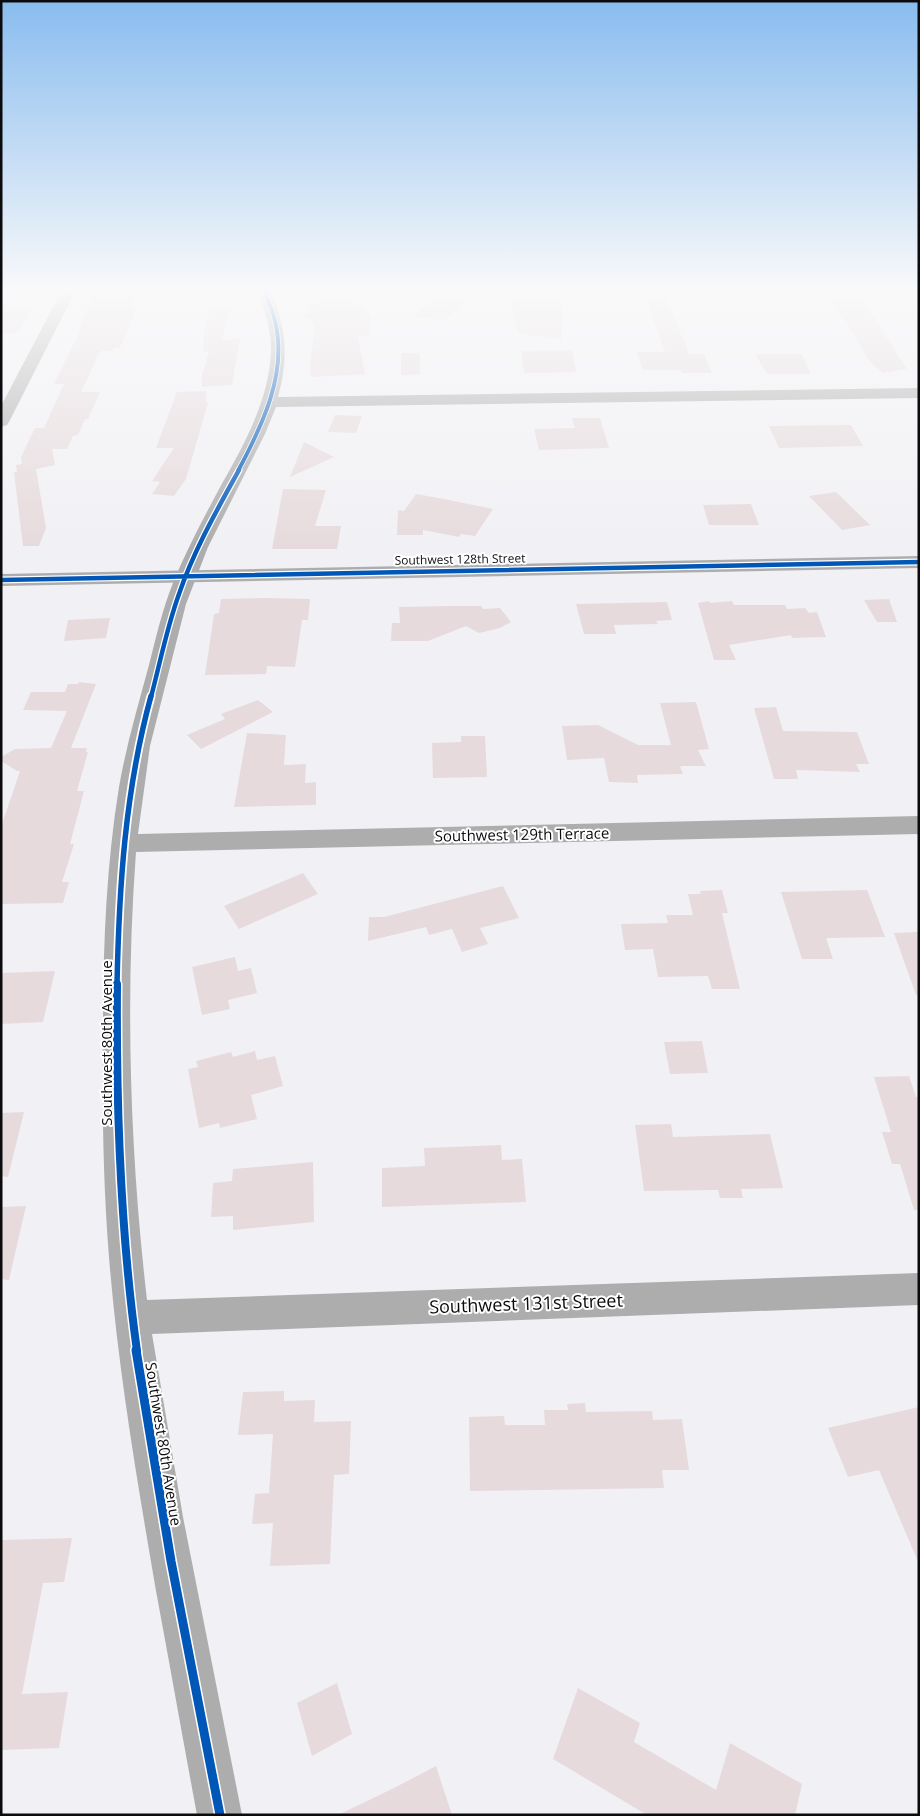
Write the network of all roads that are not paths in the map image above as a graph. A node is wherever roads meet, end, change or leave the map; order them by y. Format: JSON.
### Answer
{"nodes":[{"id":1,"x":24,"y":377,"type":"edge"},
{"id":2,"x":275,"y":377,"type":"edge"},
{"id":3,"x":919,"y":393,"type":"edge"},
{"id":4,"x":271,"y":402,"type":"junction"},
{"id":5,"x":1,"y":422,"type":"edge"},
{"id":6,"x":919,"y":562,"type":"edge"},
{"id":7,"x":187,"y":575,"type":"junction"},
{"id":8,"x":1,"y":580,"type":"edge"},
{"id":9,"x":919,"y":824,"type":"edge"},
{"id":10,"x":126,"y":843,"type":"junction"},
{"id":11,"x":919,"y":1289,"type":"edge"},
{"id":12,"x":133,"y":1318,"type":"junction"},
{"id":13,"x":220,"y":1815,"type":"edge"}],
"edges":[{"from":1,"to":5,"type":"street"},
{"from":2,"to":4,"type":"street","name":"Southwest 80th Avenue"},
{"from":3,"to":4,"type":"street"},
{"from":4,"to":7,"type":"street","name":"Southwest 80th Avenue"},
{"from":6,"to":7,"type":"street","name":"Southwest 128th Street"},
{"from":7,"to":8,"type":"street","name":"Southwest 128th Street"},
{"from":7,"to":10,"type":"street","name":"Southwest 80th Avenue"},
{"from":9,"to":10,"type":"street","name":"Southwest 129th Terrace"},
{"from":10,"to":12,"type":"street","name":"Southwest 80th Avenue"},
{"from":11,"to":12,"type":"street","name":"Southwest 131st Street"},
{"from":12,"to":13,"type":"street","name":"Southwest 80th Avenue"}]}
